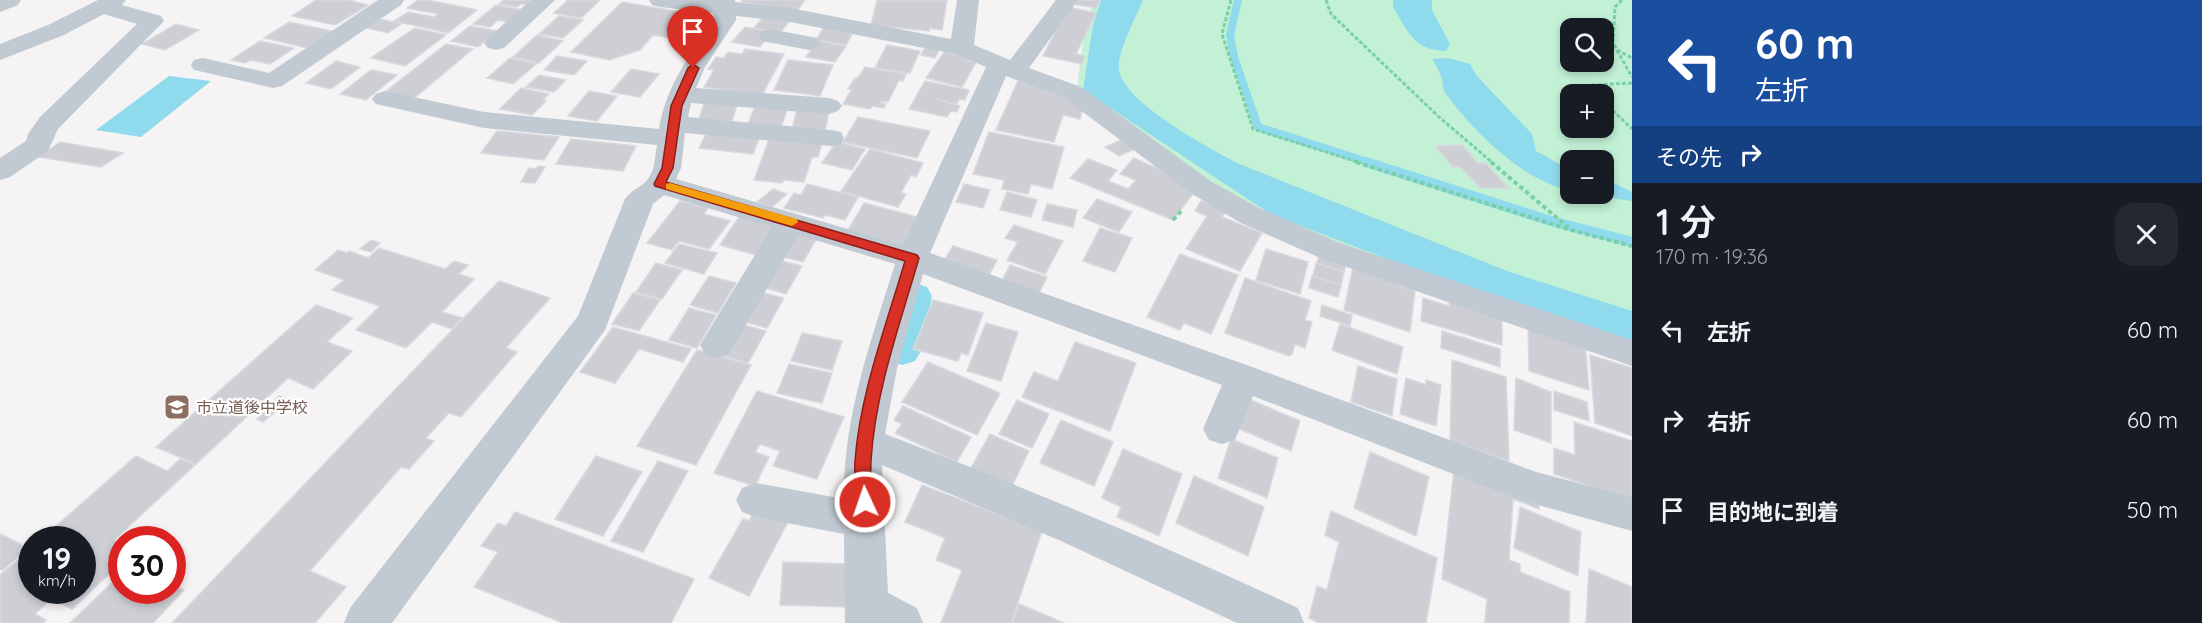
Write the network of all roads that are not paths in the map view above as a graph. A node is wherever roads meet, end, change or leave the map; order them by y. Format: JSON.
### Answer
{"nodes":[{"id":1,"x":10,"y":0,"type":"edge"},
{"id":2,"x":393,"y":0,"type":"edge"},
{"id":3,"x":544,"y":0,"type":"edge"},
{"id":4,"x":660,"y":0,"type":"edge"},
{"id":5,"x":968,"y":0,"type":"edge"},
{"id":6,"x":1067,"y":0,"type":"edge"},
{"id":7,"x":109,"y":4,"type":"edge"},
{"id":8,"x":724,"y":4,"type":"edge"},
{"id":9,"x":0,"y":5,"type":"edge"},
{"id":10,"x":803,"y":18,"type":"junction"},
{"id":11,"x":502,"y":32,"type":"dead end"},
{"id":12,"x":788,"y":40,"type":"dead end"},
{"id":13,"x":962,"y":48,"type":"junction"},
{"id":14,"x":0,"y":53,"type":"edge"},
{"id":15,"x":203,"y":65,"type":"dead end"},
{"id":16,"x":1006,"y":68,"type":"junction"},
{"id":17,"x":385,"y":99,"type":"dead end"},
{"id":18,"x":829,"y":106,"type":"dead end"},
{"id":19,"x":675,"y":119,"type":"junction"},
{"id":20,"x":831,"y":138,"type":"dead end"},
{"id":21,"x":0,"y":171,"type":"edge"},
{"id":22,"x":660,"y":184,"type":"junction"},
{"id":23,"x":792,"y":221,"type":"junction"},
{"id":24,"x":912,"y":258,"type":"junction"},
{"id":25,"x":717,"y":345,"type":"dead end"},
{"id":26,"x":1632,"y":353,"type":"edge"},
{"id":27,"x":1244,"y":378,"type":"junction"},
{"id":28,"x":1222,"y":429,"type":"dead end"},
{"id":29,"x":865,"y":442,"type":"junction"},
{"id":30,"x":756,"y":500,"type":"dead end"},
{"id":31,"x":1632,"y":514,"type":"edge"},
{"id":32,"x":866,"y":521,"type":"junction"},
{"id":33,"x":879,"y":617,"type":"edge"},
{"id":34,"x":366,"y":623,"type":"edge"},
{"id":35,"x":1282,"y":623,"type":"edge"}],
"edges":[{"from":1,"to":9,"type":"street"},
{"from":2,"to":15,"type":"street"},
{"from":3,"to":11,"type":"street"},
{"from":4,"to":8,"type":"street"},
{"from":5,"to":13,"type":"street"},
{"from":6,"to":16,"type":"street"},
{"from":7,"to":14,"type":"street"},
{"from":7,"to":21,"type":"street"},
{"from":8,"to":10,"type":"street"},
{"from":8,"to":19,"type":"street"},
{"from":10,"to":12,"type":"street"},
{"from":10,"to":13,"type":"street"},
{"from":13,"to":16,"type":"street"},
{"from":16,"to":24,"type":"street"},
{"from":16,"to":26,"type":"street"},
{"from":17,"to":19,"type":"street"},
{"from":18,"to":19,"type":"street"},
{"from":19,"to":20,"type":"street"},
{"from":19,"to":22,"type":"street"},
{"from":22,"to":23,"type":"street"},
{"from":22,"to":34,"type":"street"},
{"from":23,"to":24,"type":"street"},
{"from":23,"to":25,"type":"street"},
{"from":24,"to":27,"type":"street"},
{"from":24,"to":29,"type":"street"},
{"from":27,"to":28,"type":"street"},
{"from":27,"to":31,"type":"street"},
{"from":29,"to":32,"type":"street"},
{"from":29,"to":35,"type":"street"},
{"from":30,"to":32,"type":"street"},
{"from":32,"to":33,"type":"street"}]}
